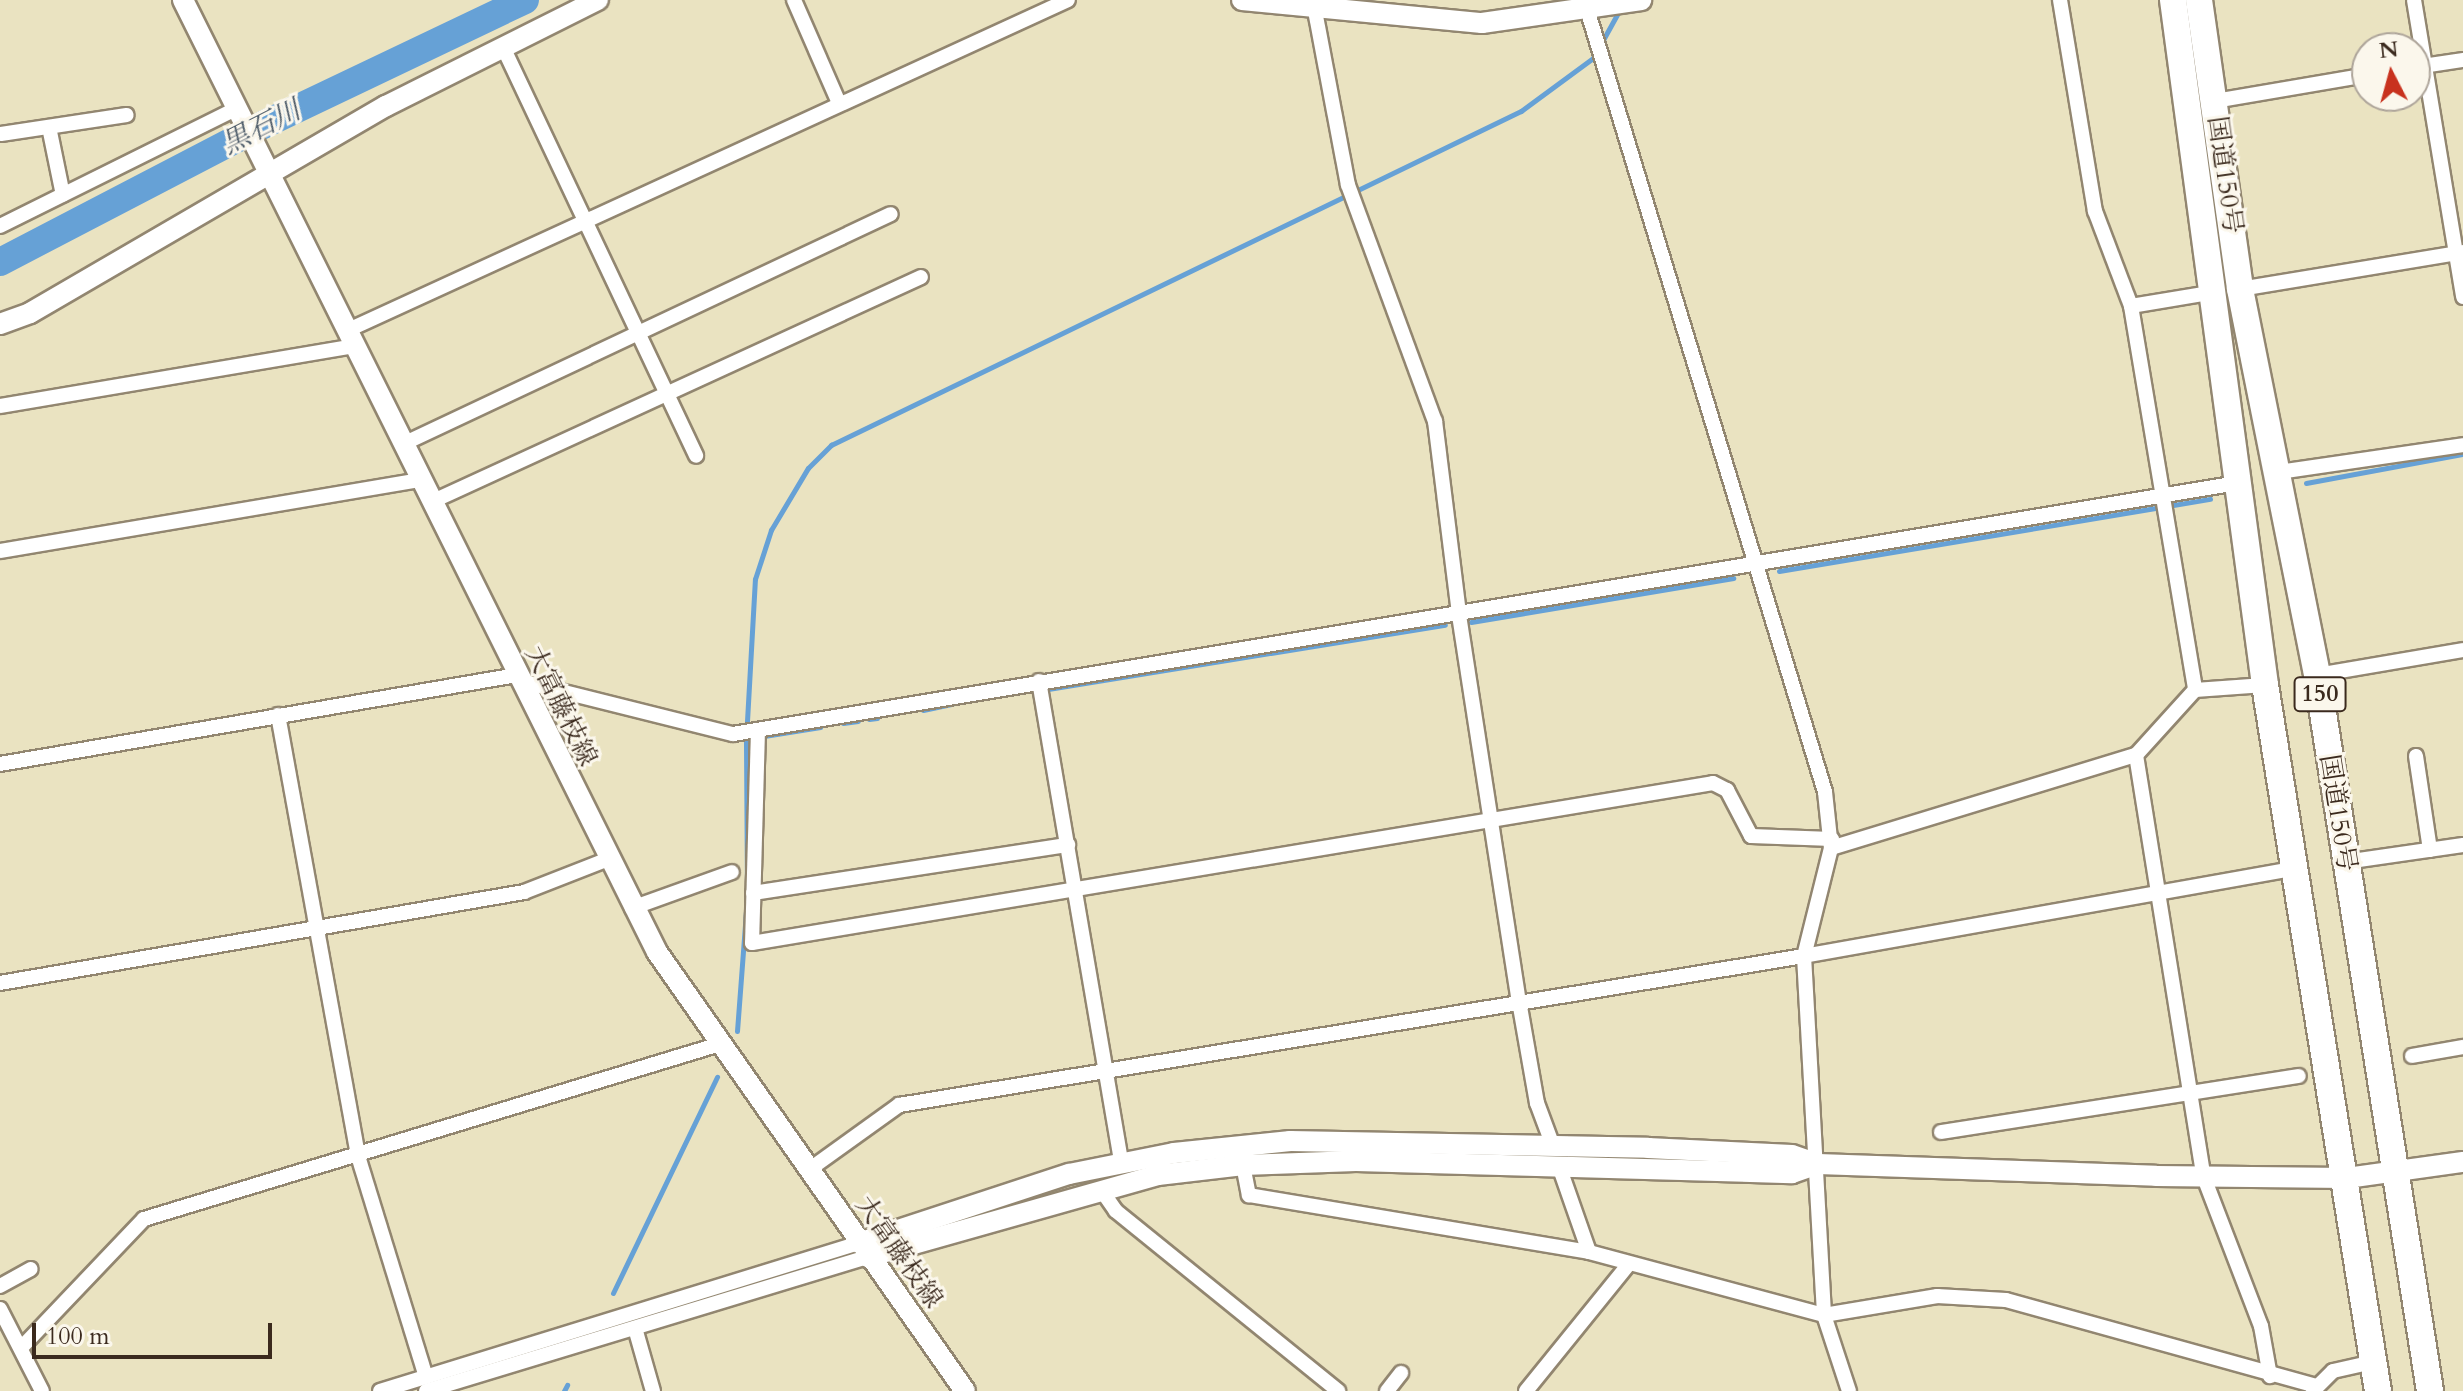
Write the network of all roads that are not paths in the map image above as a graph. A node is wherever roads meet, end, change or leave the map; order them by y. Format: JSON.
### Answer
{"nodes":[{"id":1,"x":183,"y":0,"type":"edge"},
{"id":2,"x":598,"y":0,"type":"edge"},
{"id":3,"x":794,"y":0,"type":"edge"},
{"id":4,"x":1068,"y":0,"type":"edge"},
{"id":5,"x":1242,"y":0,"type":"edge"},
{"id":6,"x":2060,"y":0,"type":"edge"},
{"id":7,"x":2173,"y":0,"type":"edge"},
{"id":8,"x":2199,"y":0,"type":"edge"},
{"id":9,"x":2414,"y":0,"type":"edge"},
{"id":10,"x":1628,"y":2,"type":"edge"},
{"id":11,"x":1314,"y":3,"type":"edge"},
{"id":12,"x":1587,"y":9,"type":"junction"},
{"id":13,"x":2416,"y":32,"type":"edge"},
{"id":14,"x":503,"y":47,"type":"junction"},
{"id":15,"x":2463,"y":60,"type":"edge"},
{"id":16,"x":2431,"y":65,"type":"edge"},
{"id":17,"x":2351,"y":78,"type":"edge"},
{"id":18,"x":2215,"y":101,"type":"junction"},
{"id":19,"x":839,"y":103,"type":"junction"},
{"id":20,"x":238,"y":112,"type":"junction"},
{"id":21,"x":2429,"y":112,"type":"edge"},
{"id":22,"x":127,"y":115,"type":"dead end"},
{"id":23,"x":49,"y":127,"type":"junction"},
{"id":24,"x":1,"y":134,"type":"edge"},
{"id":25,"x":265,"y":165,"type":"junction"},
{"id":26,"x":63,"y":195,"type":"junction"},
{"id":27,"x":891,"y":214,"type":"dead end"},
{"id":28,"x":584,"y":221,"type":"junction"},
{"id":29,"x":0,"y":222,"type":"edge"},
{"id":30,"x":2459,"y":253,"type":"edge"},
{"id":31,"x":921,"y":277,"type":"dead end"},
{"id":32,"x":2228,"y":290,"type":"junction"},
{"id":33,"x":2463,"y":297,"type":"edge"},
{"id":34,"x":2131,"y":306,"type":"junction"},
{"id":35,"x":0,"y":324,"type":"edge"},
{"id":36,"x":638,"y":333,"type":"junction"},
{"id":37,"x":350,"y":338,"type":"junction"},
{"id":38,"x":667,"y":394,"type":"junction"},
{"id":39,"x":0,"y":406,"type":"edge"},
{"id":40,"x":403,"y":444,"type":"junction"},
{"id":41,"x":2463,"y":445,"type":"edge"},
{"id":42,"x":696,"y":456,"type":"dead end"},
{"id":43,"x":2279,"y":472,"type":"junction"},
{"id":44,"x":421,"y":480,"type":"junction"},
{"id":45,"x":2237,"y":483,"type":"junction"},
{"id":46,"x":431,"y":502,"type":"junction"},
{"id":47,"x":2163,"y":502,"type":"junction"},
{"id":48,"x":0,"y":551,"type":"edge"},
{"id":49,"x":1753,"y":565,"type":"junction"},
{"id":50,"x":1459,"y":615,"type":"junction"},
{"id":51,"x":2463,"y":650,"type":"edge"},
{"id":52,"x":2317,"y":675,"type":"junction"},
{"id":53,"x":519,"y":678,"type":"junction"},
{"id":54,"x":1039,"y":681,"type":"junction"},
{"id":55,"x":2265,"y":685,"type":"junction"},
{"id":56,"x":2195,"y":690,"type":"junction"},
{"id":57,"x":278,"y":715,"type":"junction"},
{"id":58,"x":751,"y":731,"type":"junction"},
{"id":59,"x":2136,"y":755,"type":"junction"},
{"id":60,"x":2416,"y":756,"type":"dead end"},
{"id":61,"x":0,"y":764,"type":"edge"},
{"id":62,"x":1490,"y":819,"type":"junction"},
{"id":63,"x":1831,"y":844,"type":"junction"},
{"id":64,"x":1068,"y":845,"type":"junction"},
{"id":65,"x":2463,"y":845,"type":"edge"},
{"id":66,"x":2430,"y":850,"type":"junction"},
{"id":67,"x":608,"y":859,"type":"junction"},
{"id":68,"x":2345,"y":862,"type":"junction"},
{"id":69,"x":2294,"y":869,"type":"junction"},
{"id":70,"x":732,"y":872,"type":"dead end"},
{"id":71,"x":1075,"y":888,"type":"junction"},
{"id":72,"x":2156,"y":892,"type":"junction"},
{"id":73,"x":753,"y":893,"type":"junction"},
{"id":74,"x":632,"y":908,"type":"junction"},
{"id":75,"x":318,"y":930,"type":"junction"},
{"id":76,"x":1804,"y":956,"type":"junction"},
{"id":77,"x":0,"y":983,"type":"edge"},
{"id":78,"x":1519,"y":1001,"type":"junction"},
{"id":79,"x":720,"y":1044,"type":"junction"},
{"id":80,"x":2463,"y":1047,"type":"edge"},
{"id":81,"x":2412,"y":1056,"type":"dead end"},
{"id":82,"x":1105,"y":1073,"type":"junction"},
{"id":83,"x":2299,"y":1076,"type":"dead end"},
{"id":84,"x":2190,"y":1092,"type":"junction"},
{"id":85,"x":1941,"y":1132,"type":"dead end"},
{"id":86,"x":1553,"y":1146,"type":"junction"},
{"id":87,"x":358,"y":1156,"type":"junction"},
{"id":88,"x":1121,"y":1162,"type":"junction"},
{"id":89,"x":2463,"y":1162,"type":"edge"},
{"id":90,"x":1818,"y":1164,"type":"junction"},
{"id":91,"x":1243,"y":1165,"type":"junction"},
{"id":92,"x":810,"y":1169,"type":"junction"},
{"id":93,"x":1560,"y":1169,"type":"junction"},
{"id":94,"x":2395,"y":1172,"type":"junction"},
{"id":95,"x":2203,"y":1175,"type":"junction"},
{"id":96,"x":2347,"y":1178,"type":"junction"},
{"id":97,"x":1102,"y":1191,"type":"junction"},
{"id":98,"x":864,"y":1250,"type":"junction"},
{"id":99,"x":1589,"y":1252,"type":"junction"},
{"id":100,"x":1628,"y":1265,"type":"junction"},
{"id":101,"x":31,"y":1269,"type":"dead end"},
{"id":102,"x":0,"y":1286,"type":"edge"},
{"id":103,"x":0,"y":1309,"type":"edge"},
{"id":104,"x":1824,"y":1315,"type":"junction"},
{"id":105,"x":635,"y":1328,"type":"junction"},
{"id":106,"x":21,"y":1348,"type":"junction"},
{"id":107,"x":2373,"y":1362,"type":"junction"},
{"id":108,"x":1401,"y":1373,"type":"dead end"},
{"id":109,"x":2270,"y":1376,"type":"junction"},
{"id":110,"x":426,"y":1384,"type":"edge"},
{"id":111,"x":2315,"y":1389,"type":"edge"},
{"id":112,"x":42,"y":1391,"type":"edge"},
{"id":113,"x":380,"y":1391,"type":"edge"},
{"id":114,"x":653,"y":1391,"type":"edge"},
{"id":115,"x":965,"y":1391,"type":"edge"},
{"id":116,"x":1338,"y":1391,"type":"edge"},
{"id":117,"x":1387,"y":1391,"type":"edge"},
{"id":118,"x":1526,"y":1391,"type":"edge"},
{"id":119,"x":1849,"y":1391,"type":"edge"},
{"id":120,"x":2378,"y":1391,"type":"edge"},
{"id":121,"x":2430,"y":1391,"type":"edge"}],
"edges":[{"from":1,"to":20,"type":"street","name":"大富藤枝線"},
{"from":2,"to":14,"type":"street"},
{"from":3,"to":19,"type":"street"},
{"from":4,"to":19,"type":"street"},
{"from":5,"to":11,"type":"street"},
{"from":6,"to":34,"type":"street"},
{"from":7,"to":32,"type":"highway","name":"国道150号","number":"150"},
{"from":8,"to":18,"type":"highway","name":"国道150号","number":"150"},
{"from":9,"to":13,"type":"street"},
{"from":10,"to":12,"type":"street"},
{"from":11,"to":12,"type":"street"},
{"from":11,"to":50,"type":"street"},
{"from":12,"to":49,"type":"street"},
{"from":14,"to":25,"type":"street"},
{"from":14,"to":28,"type":"street"},
{"from":15,"to":16,"type":"street"},
{"from":17,"to":18,"type":"street"},
{"from":18,"to":32,"type":"highway","name":"国道150号","number":"150"},
{"from":19,"to":28,"type":"street"},
{"from":20,"to":25,"type":"street","name":"大富藤枝線"},
{"from":20,"to":26,"type":"street"},
{"from":21,"to":30,"type":"street"},
{"from":22,"to":23,"type":"street"},
{"from":23,"to":24,"type":"street"},
{"from":23,"to":26,"type":"street"},
{"from":25,"to":35,"type":"street"},
{"from":25,"to":37,"type":"street","name":"大富藤枝線"},
{"from":26,"to":29,"type":"street"},
{"from":27,"to":36,"type":"street"},
{"from":28,"to":36,"type":"street"},
{"from":28,"to":37,"type":"street"},
{"from":30,"to":32,"type":"street"},
{"from":30,"to":33,"type":"street"},
{"from":31,"to":38,"type":"street"},
{"from":32,"to":34,"type":"street"},
{"from":32,"to":43,"type":"highway","name":"国道150号","number":"150"},
{"from":32,"to":45,"type":"highway","name":"国道150号","number":"150"},
{"from":34,"to":47,"type":"street"},
{"from":36,"to":38,"type":"street"},
{"from":36,"to":40,"type":"street"},
{"from":37,"to":39,"type":"street"},
{"from":37,"to":40,"type":"street","name":"大富藤枝線"},
{"from":38,"to":42,"type":"street"},
{"from":38,"to":46,"type":"street"},
{"from":40,"to":44,"type":"street","name":"大富藤枝線"},
{"from":41,"to":43,"type":"street"},
{"from":43,"to":52,"type":"highway","name":"国道150号","number":"150"},
{"from":44,"to":46,"type":"street","name":"大富藤枝線"},
{"from":44,"to":48,"type":"street"},
{"from":45,"to":47,"type":"street"},
{"from":45,"to":55,"type":"highway","name":"国道150号","number":"150"},
{"from":46,"to":53,"type":"street","name":"大富藤枝線"},
{"from":47,"to":49,"type":"street"},
{"from":47,"to":56,"type":"street"},
{"from":49,"to":50,"type":"street"},
{"from":49,"to":63,"type":"street"},
{"from":50,"to":54,"type":"street"},
{"from":50,"to":62,"type":"street"},
{"from":51,"to":52,"type":"street"},
{"from":52,"to":68,"type":"highway","name":"国道150号","number":"150"},
{"from":53,"to":57,"type":"street"},
{"from":53,"to":58,"type":"street"},
{"from":53,"to":67,"type":"street","name":"大富藤枝線"},
{"from":54,"to":58,"type":"street"},
{"from":54,"to":64,"type":"street"},
{"from":55,"to":56,"type":"street"},
{"from":55,"to":69,"type":"highway","name":"国道150号","number":"150"},
{"from":56,"to":59,"type":"street"},
{"from":57,"to":61,"type":"street"},
{"from":57,"to":75,"type":"street"},
{"from":58,"to":73,"type":"street"},
{"from":59,"to":63,"type":"street"},
{"from":59,"to":72,"type":"street"},
{"from":60,"to":66,"type":"street"},
{"from":62,"to":63,"type":"street"},
{"from":62,"to":71,"type":"street"},
{"from":62,"to":78,"type":"street"},
{"from":63,"to":76,"type":"street"},
{"from":64,"to":71,"type":"street"},
{"from":64,"to":73,"type":"street"},
{"from":65,"to":66,"type":"street"},
{"from":66,"to":68,"type":"street"},
{"from":67,"to":74,"type":"street","name":"大富藤枝線"},
{"from":67,"to":75,"type":"street"},
{"from":68,"to":94,"type":"highway","name":"国道150号","number":"150"},
{"from":69,"to":72,"type":"street"},
{"from":69,"to":96,"type":"highway","name":"国道150号","number":"150"},
{"from":70,"to":74,"type":"street"},
{"from":71,"to":73,"type":"street"},
{"from":71,"to":82,"type":"street"},
{"from":72,"to":76,"type":"street"},
{"from":72,"to":84,"type":"street"},
{"from":74,"to":79,"type":"street","name":"大富藤枝線"},
{"from":75,"to":77,"type":"street"},
{"from":75,"to":87,"type":"street"},
{"from":76,"to":78,"type":"street"},
{"from":76,"to":90,"type":"street"},
{"from":78,"to":82,"type":"street"},
{"from":78,"to":86,"type":"street"},
{"from":79,"to":87,"type":"street"},
{"from":79,"to":92,"type":"street","name":"大富藤枝線"},
{"from":80,"to":81,"type":"street"},
{"from":82,"to":88,"type":"street"},
{"from":82,"to":92,"type":"street"},
{"from":83,"to":84,"type":"street"},
{"from":84,"to":85,"type":"street"},
{"from":84,"to":95,"type":"street"},
{"from":86,"to":88,"type":"street"},
{"from":86,"to":90,"type":"street"},
{"from":87,"to":106,"type":"street"},
{"from":87,"to":110,"type":"street"},
{"from":88,"to":98,"type":"street"},
{"from":89,"to":94,"type":"street"},
{"from":90,"to":93,"type":"street"},
{"from":90,"to":95,"type":"street"},
{"from":90,"to":104,"type":"street"},
{"from":91,"to":93,"type":"street"},
{"from":91,"to":97,"type":"street"},
{"from":91,"to":99,"type":"street"},
{"from":92,"to":98,"type":"street","name":"大富藤枝線"},
{"from":93,"to":99,"type":"street"},
{"from":94,"to":96,"type":"street"},
{"from":94,"to":121,"type":"highway","name":"国道150号","number":"150"},
{"from":95,"to":96,"type":"street"},
{"from":95,"to":109,"type":"street"},
{"from":96,"to":107,"type":"highway","name":"国道150号","number":"150"},
{"from":97,"to":98,"type":"street"},
{"from":97,"to":116,"type":"street"},
{"from":98,"to":105,"type":"street"},
{"from":98,"to":110,"type":"street"},
{"from":98,"to":115,"type":"street","name":"大富藤枝線"},
{"from":99,"to":100,"type":"street"},
{"from":100,"to":104,"type":"street"},
{"from":100,"to":118,"type":"street"},
{"from":101,"to":102,"type":"street"},
{"from":103,"to":106,"type":"street"},
{"from":104,"to":109,"type":"street"},
{"from":104,"to":119,"type":"street"},
{"from":105,"to":110,"type":"street"},
{"from":105,"to":114,"type":"street"},
{"from":106,"to":112,"type":"street"},
{"from":107,"to":111,"type":"street"},
{"from":107,"to":120,"type":"highway","name":"国道150号","number":"150"},
{"from":108,"to":117,"type":"street"},
{"from":109,"to":111,"type":"street"},
{"from":110,"to":113,"type":"street"}]}
